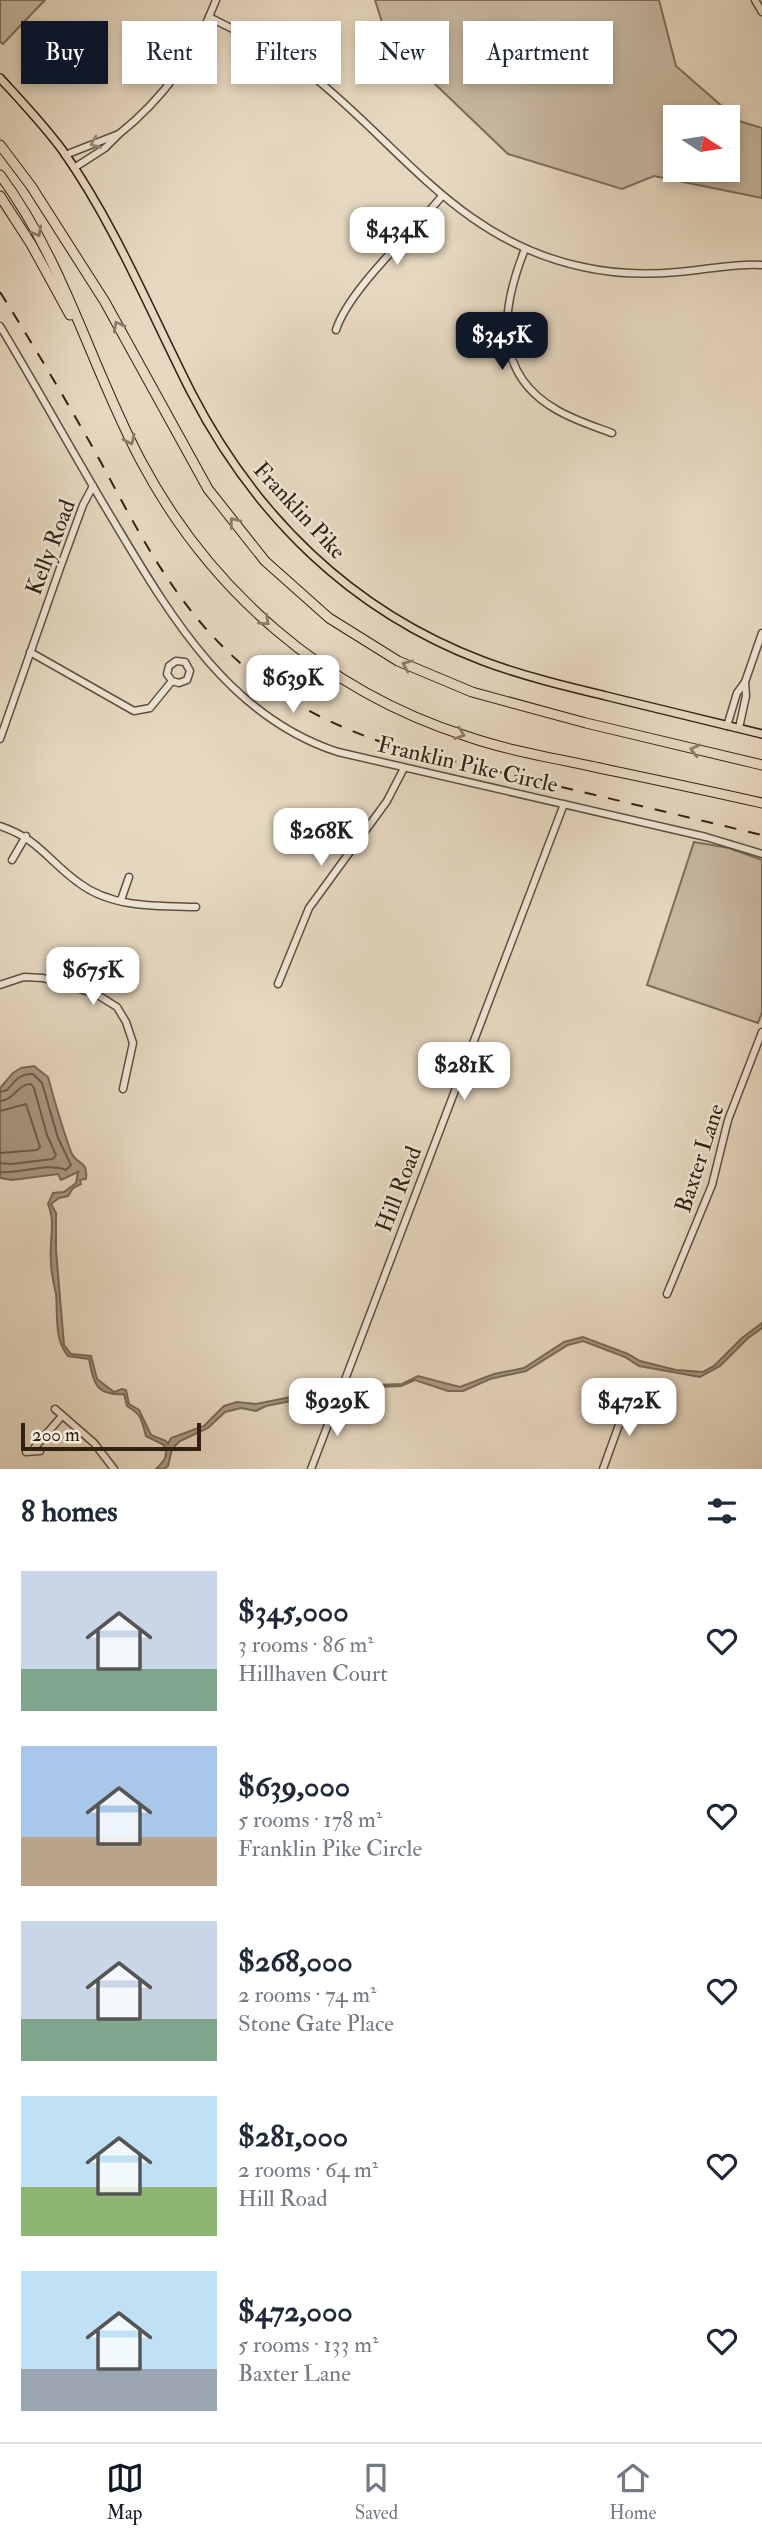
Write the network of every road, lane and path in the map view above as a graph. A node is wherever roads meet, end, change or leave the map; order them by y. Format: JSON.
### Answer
{"nodes":[{"id":1,"x":215,"y":0,"type":"edge"},
{"id":2,"x":755,"y":0,"type":"edge"},
{"id":3,"x":762,"y":12,"type":"edge"},
{"id":4,"x":209,"y":17,"type":"junction"},
{"id":5,"x":0,"y":78,"type":"edge"},
{"id":6,"x":119,"y":134,"type":"junction"},
{"id":7,"x":0,"y":145,"type":"edge"},
{"id":8,"x":65,"y":155,"type":"junction"},
{"id":9,"x":74,"y":167,"type":"junction"},
{"id":10,"x":0,"y":175,"type":"edge"},
{"id":11,"x":0,"y":196,"type":"edge"},
{"id":12,"x":442,"y":196,"type":"junction"},
{"id":13,"x":525,"y":249,"type":"junction"},
{"id":14,"x":762,"y":265,"type":"edge"},
{"id":15,"x":0,"y":327,"type":"edge"},
{"id":16,"x":336,"y":330,"type":"dead end"},
{"id":17,"x":89,"y":350,"type":"junction"},
{"id":18,"x":612,"y":433,"type":"dead end"},
{"id":19,"x":93,"y":486,"type":"junction"},
{"id":20,"x":762,"y":633,"type":"edge"},
{"id":21,"x":30,"y":652,"type":"junction"},
{"id":22,"x":172,"y":681,"type":"dead end"},
{"id":23,"x":745,"y":682,"type":"junction"},
{"id":24,"x":727,"y":726,"type":"junction"},
{"id":25,"x":739,"y":728,"type":"junction"},
{"id":26,"x":762,"y":734,"type":"edge"},
{"id":27,"x":0,"y":739,"type":"edge"},
{"id":28,"x":762,"y":765,"type":"edge"},
{"id":29,"x":404,"y":768,"type":"junction"},
{"id":30,"x":762,"y":803,"type":"edge"},
{"id":31,"x":564,"y":804,"type":"junction"},
{"id":32,"x":0,"y":825,"type":"edge"},
{"id":33,"x":26,"y":836,"type":"junction"},
{"id":34,"x":762,"y":854,"type":"edge"},
{"id":35,"x":12,"y":860,"type":"dead end"},
{"id":36,"x":129,"y":877,"type":"dead end"},
{"id":37,"x":121,"y":900,"type":"junction"},
{"id":38,"x":196,"y":907,"type":"dead end"},
{"id":39,"x":278,"y":984,"type":"dead end"},
{"id":40,"x":0,"y":985,"type":"edge"},
{"id":41,"x":762,"y":1032,"type":"edge"},
{"id":42,"x":123,"y":1089,"type":"dead end"},
{"id":43,"x":667,"y":1294,"type":"dead end"},
{"id":44,"x":629,"y":1397,"type":"dead end"},
{"id":45,"x":55,"y":1409,"type":"dead end"},
{"id":46,"x":62,"y":1416,"type":"junction"},
{"id":47,"x":26,"y":1452,"type":"dead end"},
{"id":48,"x":114,"y":1469,"type":"edge"},
{"id":49,"x":311,"y":1469,"type":"edge"},
{"id":50,"x":603,"y":1469,"type":"edge"}],
"edges":[{"from":1,"to":4,"type":"street"},
{"from":2,"to":3,"type":"street"},
{"from":4,"to":6,"type":"street"},
{"from":4,"to":12,"type":"street"},
{"from":5,"to":8,"type":"main road","name":"Franklin Pike"},
{"from":6,"to":8,"type":"street","one_way":true},
{"from":6,"to":9,"type":"street"},
{"from":28,"to":7,"type":"highway","one_way":true},
{"from":8,"to":9,"type":"main road","name":"Franklin Pike"},
{"from":9,"to":24,"type":"main road","name":"Franklin Pike"},
{"from":10,"to":17,"type":"highway","one_way":true},
{"from":11,"to":17,"type":"highway"},
{"from":12,"to":13,"type":"street"},
{"from":12,"to":16,"type":"street"},
{"from":13,"to":14,"type":"street"},
{"from":13,"to":18,"type":"street"},
{"from":15,"to":19,"type":"street","name":"Franklin Pike Circle"},
{"from":17,"to":30,"type":"highway","one_way":true},
{"from":19,"to":21,"type":"street","name":"Kelly Road"},
{"from":19,"to":29,"type":"street","name":"Franklin Pike Circle"},
{"from":20,"to":23,"type":"street"},
{"from":21,"to":22,"type":"street"},
{"from":21,"to":27,"type":"street","name":"Kelly Road"},
{"from":23,"to":24,"type":"street"},
{"from":23,"to":25,"type":"street"},
{"from":24,"to":25,"type":"main road","name":"Franklin Pike"},
{"from":25,"to":26,"type":"main road","name":"Franklin Pike"},
{"from":29,"to":31,"type":"street","name":"Franklin Pike Circle"},
{"from":29,"to":39,"type":"street"},
{"from":31,"to":34,"type":"street","name":"Franklin Pike Circle"},
{"from":31,"to":49,"type":"street","name":"Hill Road"},
{"from":32,"to":33,"type":"street"},
{"from":33,"to":35,"type":"street"},
{"from":33,"to":37,"type":"street"},
{"from":36,"to":37,"type":"street"},
{"from":37,"to":38,"type":"street"},
{"from":40,"to":42,"type":"street"},
{"from":41,"to":43,"type":"street","name":"Baxter Lane"},
{"from":44,"to":50,"type":"street"},
{"from":45,"to":46,"type":"street"},
{"from":46,"to":47,"type":"street"},
{"from":46,"to":48,"type":"street"}]}
